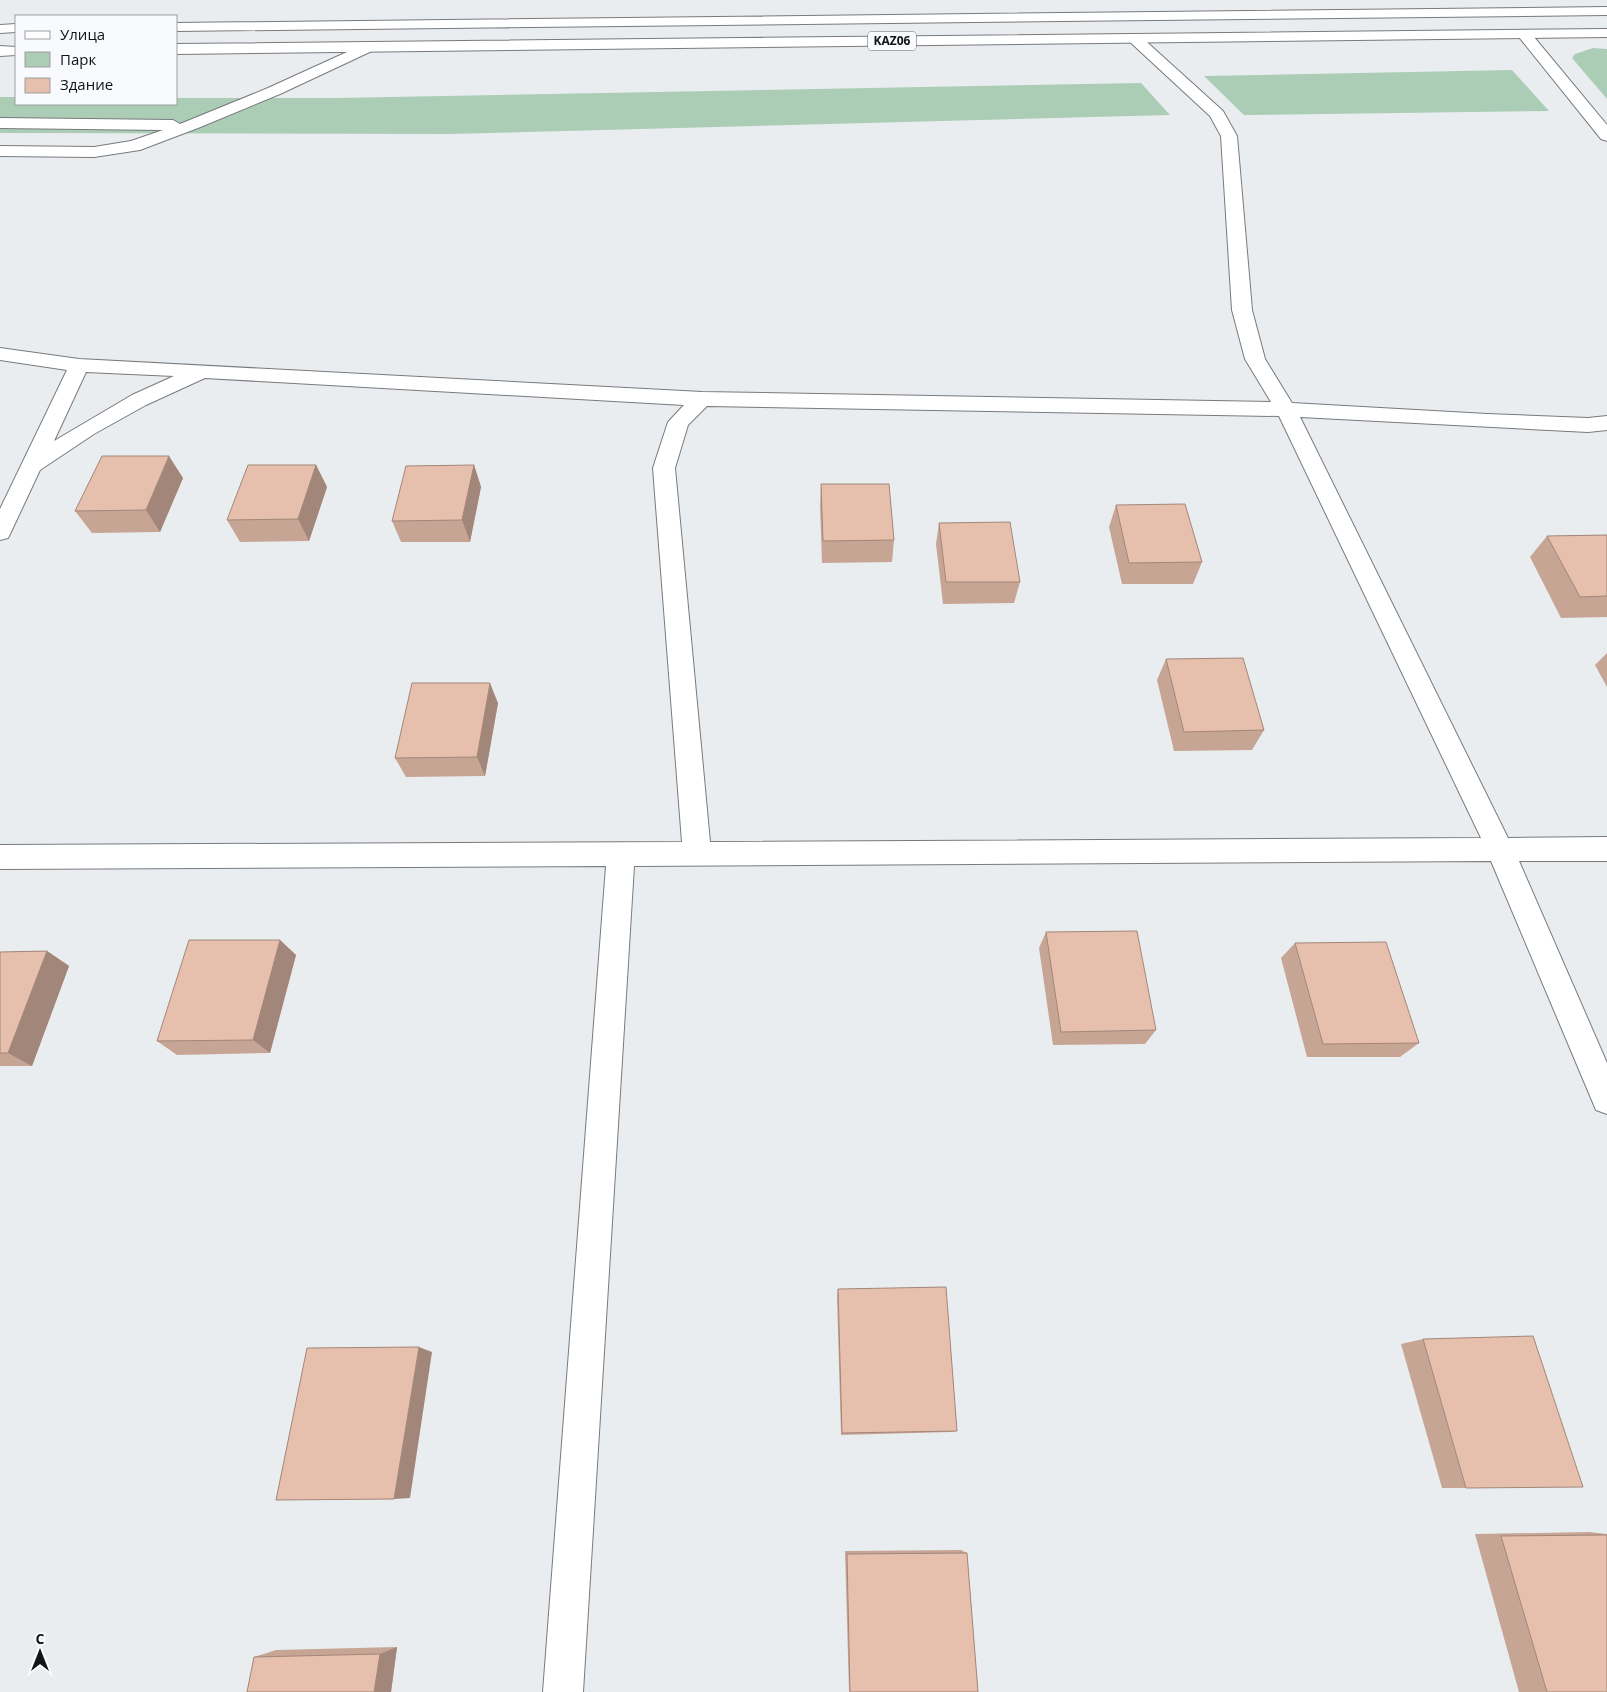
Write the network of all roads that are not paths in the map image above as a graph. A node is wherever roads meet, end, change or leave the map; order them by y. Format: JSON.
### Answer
{"nodes":[{"id":1,"x":1607,"y":11,"type":"edge"},
{"id":2,"x":178,"y":27,"type":"edge"},
{"id":3,"x":15,"y":28,"type":"edge"},
{"id":4,"x":0,"y":29,"type":"edge"},
{"id":5,"x":1607,"y":33,"type":"edge"},
{"id":6,"x":1524,"y":34,"type":"junction"},
{"id":7,"x":1134,"y":38,"type":"junction"},
{"id":8,"x":369,"y":47,"type":"junction"},
{"id":9,"x":178,"y":49,"type":"edge"},
{"id":10,"x":0,"y":51,"type":"edge"},
{"id":11,"x":15,"y":51,"type":"edge"},
{"id":12,"x":0,"y":123,"type":"edge"},
{"id":13,"x":192,"y":125,"type":"junction"},
{"id":14,"x":1607,"y":136,"type":"edge"},
{"id":15,"x":0,"y":151,"type":"edge"},
{"id":16,"x":0,"y":354,"type":"edge"},
{"id":17,"x":0,"y":358,"type":"edge"},
{"id":18,"x":28,"y":359,"type":"junction"},
{"id":19,"x":79,"y":364,"type":"junction"},
{"id":20,"x":202,"y":372,"type":"junction"},
{"id":21,"x":702,"y":399,"type":"junction"},
{"id":22,"x":1286,"y":409,"type":"junction"},
{"id":23,"x":1607,"y":423,"type":"edge"},
{"id":24,"x":32,"y":465,"type":"junction"},
{"id":25,"x":0,"y":532,"type":"edge"},
{"id":26,"x":1500,"y":849,"type":"junction"},
{"id":27,"x":1607,"y":849,"type":"edge"},
{"id":28,"x":697,"y":854,"type":"junction"},
{"id":29,"x":621,"y":855,"type":"junction"},
{"id":30,"x":0,"y":857,"type":"edge"},
{"id":31,"x":1607,"y":1099,"type":"edge"},
{"id":32,"x":563,"y":1692,"type":"edge"}],
"edges":[{"from":1,"to":2,"type":"main road","number":"KАZ06"},
{"from":3,"to":4,"type":"main road"},
{"from":5,"to":6,"type":"main road","number":"KАZ06"},
{"from":6,"to":7,"type":"main road","number":"KАZ06"},
{"from":6,"to":14,"type":"main road"},
{"from":7,"to":8,"type":"main road","number":"KАZ06"},
{"from":7,"to":22,"type":"main road"},
{"from":8,"to":9,"type":"main road","number":"KАZ06"},
{"from":8,"to":13,"type":"main road"},
{"from":10,"to":11,"type":"main road"},
{"from":12,"to":13,"type":"main road"},
{"from":13,"to":15,"type":"main road"},
{"from":16,"to":18,"type":"main road"},
{"from":17,"to":18,"type":"main road"},
{"from":18,"to":19,"type":"main road"},
{"from":19,"to":20,"type":"main road"},
{"from":19,"to":24,"type":"main road"},
{"from":20,"to":21,"type":"main road"},
{"from":20,"to":24,"type":"main road"},
{"from":21,"to":22,"type":"main road"},
{"from":21,"to":28,"type":"main road"},
{"from":22,"to":23,"type":"main road"},
{"from":22,"to":26,"type":"main road"},
{"from":24,"to":25,"type":"main road"},
{"from":26,"to":27,"type":"main road"},
{"from":26,"to":28,"type":"main road"},
{"from":26,"to":31,"type":"main road"},
{"from":28,"to":29,"type":"main road"},
{"from":29,"to":30,"type":"main road"},
{"from":29,"to":32,"type":"main road"}]}
